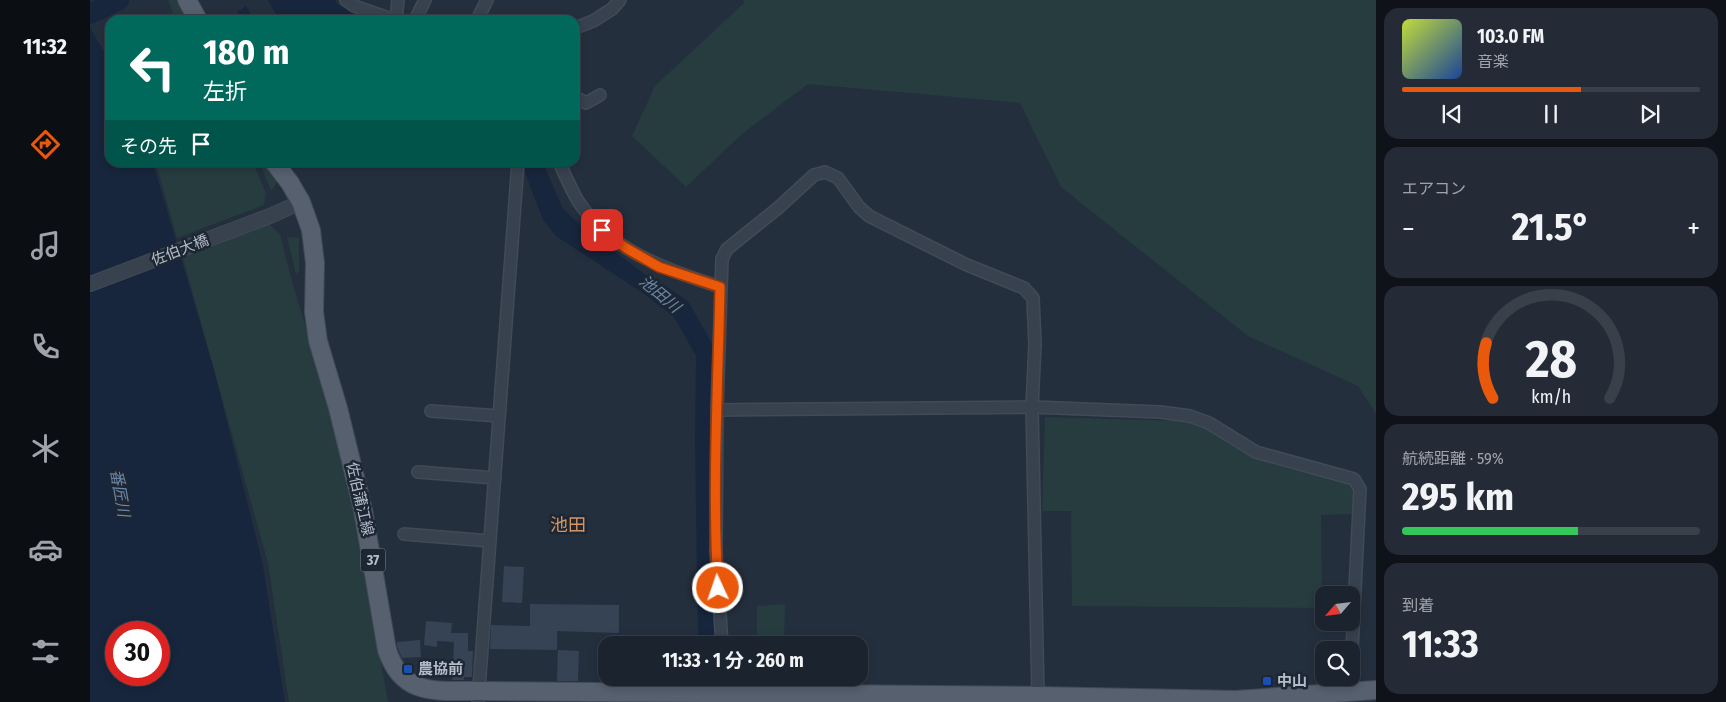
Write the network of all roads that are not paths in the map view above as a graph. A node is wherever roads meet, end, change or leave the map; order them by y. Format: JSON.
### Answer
{"nodes":[{"id":1,"x":187,"y":0,"type":"edge"},
{"id":2,"x":346,"y":0,"type":"edge"},
{"id":3,"x":398,"y":0,"type":"edge"},
{"id":4,"x":425,"y":0,"type":"edge"},
{"id":5,"x":487,"y":0,"type":"edge"},
{"id":6,"x":620,"y":0,"type":"edge"},
{"id":7,"x":195,"y":15,"type":"edge"},
{"id":8,"x":380,"y":15,"type":"edge"},
{"id":9,"x":396,"y":15,"type":"edge"},
{"id":10,"x":418,"y":15,"type":"edge"},
{"id":11,"x":480,"y":15,"type":"edge"},
{"id":12,"x":580,"y":26,"type":"edge"},
{"id":13,"x":600,"y":95,"type":"dead end"},
{"id":14,"x":580,"y":100,"type":"edge"},
{"id":15,"x":278,"y":167,"type":"edge"},
{"id":16,"x":518,"y":167,"type":"edge"},
{"id":17,"x":561,"y":167,"type":"edge"},
{"id":18,"x":301,"y":202,"type":"junction"},
{"id":19,"x":90,"y":284,"type":"edge"},
{"id":20,"x":720,"y":287,"type":"junction"},
{"id":21,"x":1032,"y":407,"type":"junction"},
{"id":22,"x":717,"y":410,"type":"junction"},
{"id":23,"x":431,"y":411,"type":"dead end"},
{"id":24,"x":499,"y":416,"type":"junction"},
{"id":25,"x":418,"y":472,"type":"dead end"},
{"id":26,"x":495,"y":478,"type":"junction"},
{"id":27,"x":404,"y":534,"type":"dead end"},
{"id":28,"x":490,"y":540,"type":"junction"},
{"id":29,"x":721,"y":636,"type":"edge"},
{"id":30,"x":1352,"y":641,"type":"edge"},
{"id":31,"x":1337,"y":686,"type":"edge"},
{"id":32,"x":1359,"y":686,"type":"edge"},
{"id":33,"x":1376,"y":690,"type":"edge"},
{"id":34,"x":722,"y":692,"type":"edge"},
{"id":35,"x":1038,"y":696,"type":"junction"},
{"id":36,"x":479,"y":697,"type":"edge"},
{"id":37,"x":782,"y":698,"type":"edge"}],
"edges":[{"from":1,"to":7,"type":"main road"},
{"from":2,"to":8,"type":"street"},
{"from":3,"to":9,"type":"street"},
{"from":4,"to":10,"type":"street"},
{"from":5,"to":11,"type":"street"},
{"from":6,"to":12,"type":"street"},
{"from":13,"to":14,"type":"street"},
{"from":15,"to":18,"type":"main road","name":"佐伯蒲江線","number":"37"},
{"from":16,"to":24,"type":"street"},
{"from":17,"to":20,"type":"street"},
{"from":18,"to":19,"type":"street","name":"佐伯大橋"},
{"from":18,"to":36,"type":"main road","name":"佐伯蒲江線","number":"37"},
{"from":20,"to":21,"type":"street"},
{"from":20,"to":22,"type":"street"},
{"from":21,"to":22,"type":"street"},
{"from":21,"to":30,"type":"street"},
{"from":21,"to":35,"type":"street"},
{"from":22,"to":29,"type":"street"},
{"from":23,"to":24,"type":"street"},
{"from":24,"to":26,"type":"street"},
{"from":25,"to":26,"type":"street"},
{"from":26,"to":28,"type":"street"},
{"from":27,"to":28,"type":"street"},
{"from":28,"to":36,"type":"street"},
{"from":31,"to":35,"type":"main road","name":"佐伯蒲江線","number":"37"},
{"from":32,"to":33,"type":"main road","name":"佐伯蒲江線","number":"37"},
{"from":34,"to":36,"type":"main road","name":"佐伯蒲江線","number":"37"},
{"from":34,"to":37,"type":"main road","name":"佐伯蒲江線","number":"37"},
{"from":35,"to":37,"type":"main road","name":"佐伯蒲江線","number":"37"}]}
